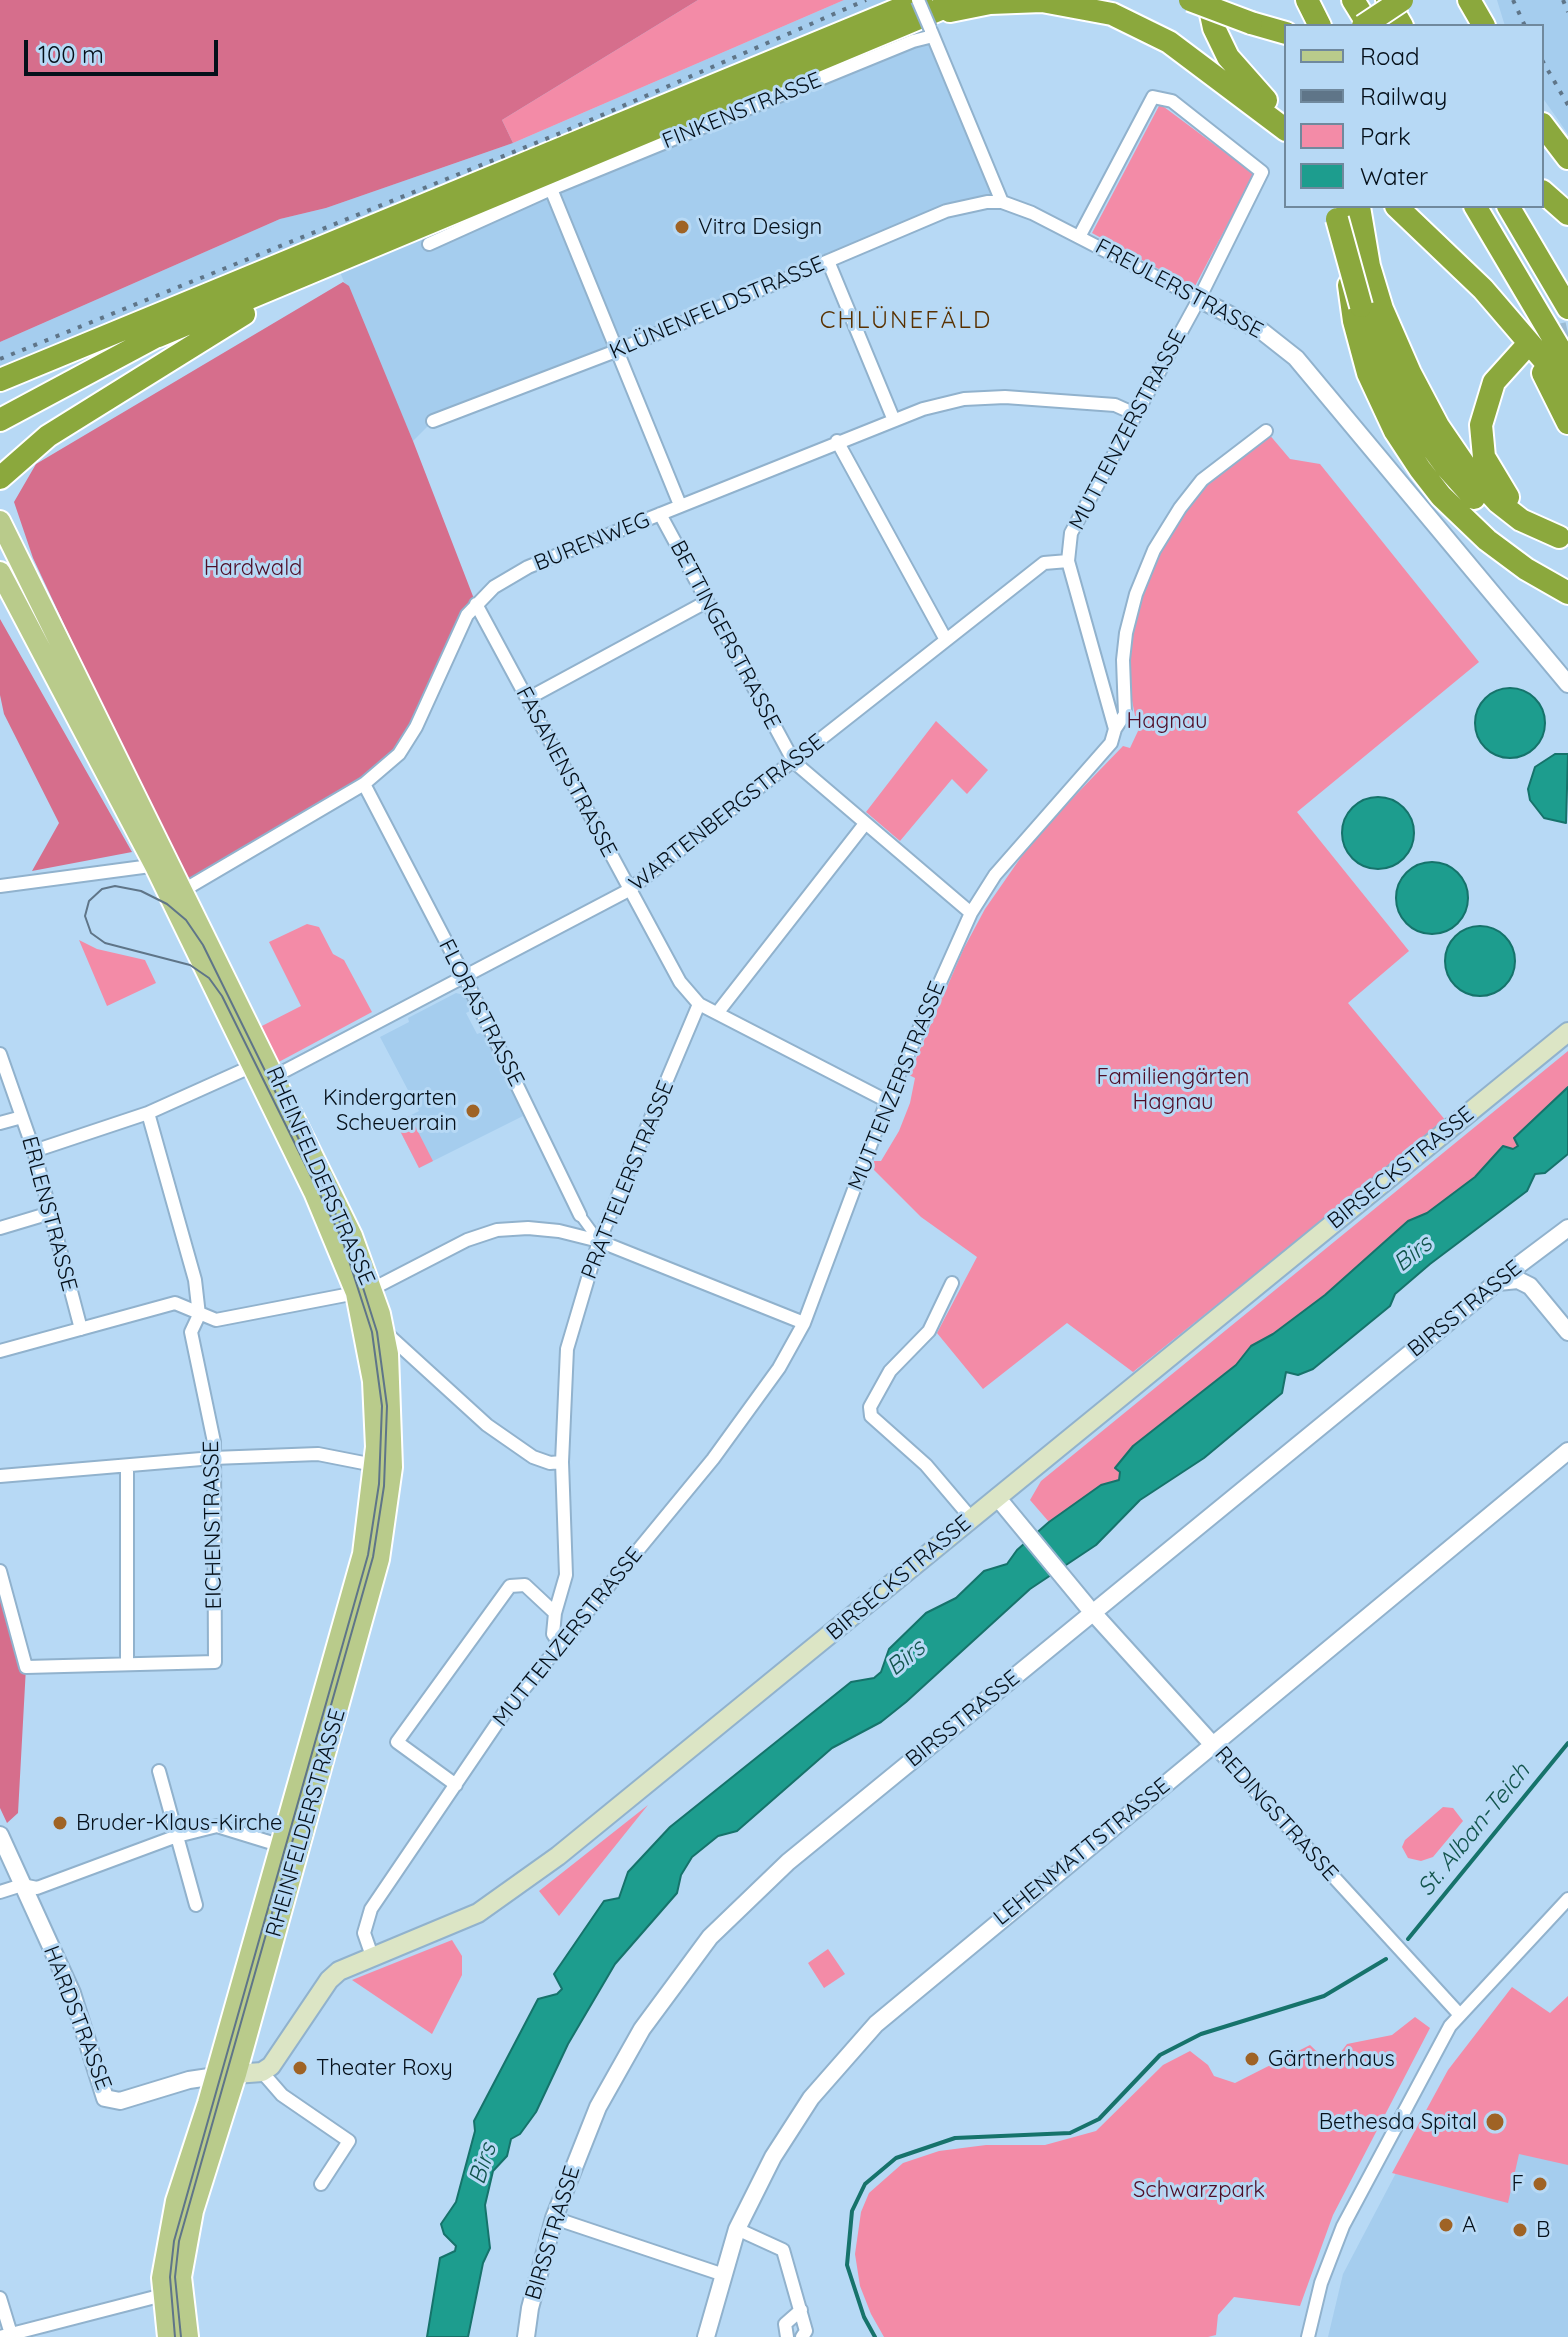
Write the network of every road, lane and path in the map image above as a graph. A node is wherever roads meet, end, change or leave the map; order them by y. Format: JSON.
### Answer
{"nodes":[{"id":1,"x":962,"y":0,"type":"edge"},
{"id":2,"x":1190,"y":0,"type":"edge"},
{"id":3,"x":1208,"y":0,"type":"edge"},
{"id":4,"x":1307,"y":0,"type":"edge"},
{"id":5,"x":1353,"y":0,"type":"edge"},
{"id":6,"x":1387,"y":0,"type":"edge"},
{"id":7,"x":1402,"y":0,"type":"edge"},
{"id":8,"x":1469,"y":0,"type":"edge"},
{"id":9,"x":921,"y":13,"type":"edge"},
{"id":10,"x":1319,"y":24,"type":"edge"},
{"id":11,"x":1365,"y":24,"type":"edge"},
{"id":12,"x":1369,"y":24,"type":"edge"},
{"id":13,"x":1401,"y":24,"type":"edge"},
{"id":14,"x":1483,"y":24,"type":"edge"},
{"id":15,"x":1282,"y":32,"type":"edge"},
{"id":16,"x":1261,"y":111,"type":"junction"},
{"id":17,"x":1284,"y":113,"type":"edge"},
{"id":18,"x":1544,"y":127,"type":"edge"},
{"id":19,"x":1284,"y":128,"type":"edge"},
{"id":20,"x":1284,"y":138,"type":"edge"},
{"id":21,"x":1568,"y":158,"type":"edge"},
{"id":22,"x":551,"y":189,"type":"junction"},
{"id":23,"x":1544,"y":193,"type":"edge"},
{"id":24,"x":1002,"y":202,"type":"junction"},
{"id":25,"x":1359,"y":208,"type":"edge"},
{"id":26,"x":1476,"y":208,"type":"edge"},
{"id":27,"x":1509,"y":208,"type":"edge"},
{"id":28,"x":1396,"y":209,"type":"edge"},
{"id":29,"x":1339,"y":210,"type":"edge"},
{"id":30,"x":1565,"y":211,"type":"edge"},
{"id":31,"x":1079,"y":237,"type":"junction"},
{"id":32,"x":366,"y":240,"type":"junction"},
{"id":33,"x":429,"y":244,"type":"dead end"},
{"id":34,"x":828,"y":261,"type":"junction"},
{"id":35,"x":1199,"y":299,"type":"junction"},
{"id":36,"x":1568,"y":308,"type":"edge"},
{"id":37,"x":1513,"y":324,"type":"junction"},
{"id":38,"x":616,"y":351,"type":"junction"},
{"id":39,"x":1522,"y":351,"type":"tunnel mouth"},
{"id":40,"x":1568,"y":363,"type":"edge"},
{"id":41,"x":0,"y":380,"type":"edge"},
{"id":42,"x":1568,"y":388,"type":"edge"},
{"id":43,"x":1135,"y":414,"type":"junction"},
{"id":44,"x":893,"y":418,"type":"junction"},
{"id":45,"x":0,"y":420,"type":"edge"},
{"id":46,"x":433,"y":421,"type":"dead end"},
{"id":47,"x":1568,"y":423,"type":"edge"},
{"id":48,"x":1266,"y":431,"type":"dead end"},
{"id":49,"x":837,"y":441,"type":"junction"},
{"id":50,"x":0,"y":478,"type":"edge"},
{"id":51,"x":680,"y":505,"type":"junction"},
{"id":52,"x":660,"y":514,"type":"junction"},
{"id":53,"x":0,"y":521,"type":"edge"},
{"id":54,"x":1564,"y":537,"type":"edge"},
{"id":55,"x":1068,"y":561,"type":"junction"},
{"id":56,"x":0,"y":572,"type":"edge"},
{"id":57,"x":1568,"y":593,"type":"edge"},
{"id":58,"x":706,"y":602,"type":"junction"},
{"id":59,"x":476,"y":604,"type":"junction"},
{"id":60,"x":946,"y":640,"type":"junction"},
{"id":61,"x":1568,"y":684,"type":"edge"},
{"id":62,"x":527,"y":699,"type":"junction"},
{"id":63,"x":1115,"y":729,"type":"junction"},
{"id":64,"x":794,"y":762,"type":"junction"},
{"id":65,"x":364,"y":784,"type":"junction"},
{"id":66,"x":864,"y":825,"type":"junction"},
{"id":67,"x":162,"y":863,"type":"junction"},
{"id":68,"x":0,"y":886,"type":"edge"},
{"id":69,"x":629,"y":890,"type":"junction"},
{"id":70,"x":177,"y":894,"type":"junction"},
{"id":71,"x":971,"y":913,"type":"junction"},
{"id":72,"x":464,"y":976,"type":"junction"},
{"id":73,"x":699,"y":1004,"type":"junction"},
{"id":74,"x":718,"y":1012,"type":"junction"},
{"id":75,"x":1568,"y":1032,"type":"edge"},
{"id":76,"x":0,"y":1054,"type":"edge"},
{"id":77,"x":265,"y":1067,"type":"junction"},
{"id":78,"x":887,"y":1101,"type":"junction"},
{"id":79,"x":148,"y":1113,"type":"junction"},
{"id":80,"x":22,"y":1117,"type":"junction"},
{"id":81,"x":0,"y":1123,"type":"edge"},
{"id":82,"x":34,"y":1151,"type":"junction"},
{"id":83,"x":50,"y":1213,"type":"junction"},
{"id":84,"x":580,"y":1215,"type":"joint"},
{"id":85,"x":0,"y":1228,"type":"edge"},
{"id":86,"x":1568,"y":1228,"type":"edge"},
{"id":87,"x":599,"y":1241,"type":"junction"},
{"id":88,"x":1538,"y":1252,"type":"junction"},
{"id":89,"x":952,"y":1283,"type":"dead end"},
{"id":90,"x":1496,"y":1283,"type":"junction"},
{"id":91,"x":1530,"y":1286,"type":"junction"},
{"id":92,"x":364,"y":1291,"type":"junction"},
{"id":93,"x":199,"y":1315,"type":"junction"},
{"id":94,"x":804,"y":1323,"type":"junction"},
{"id":95,"x":81,"y":1329,"type":"junction"},
{"id":96,"x":1568,"y":1332,"type":"edge"},
{"id":97,"x":375,"y":1333,"type":"junction"},
{"id":98,"x":0,"y":1351,"type":"edge"},
{"id":99,"x":1568,"y":1451,"type":"edge"},
{"id":100,"x":213,"y":1458,"type":"junction"},
{"id":101,"x":562,"y":1462,"type":"junction"},
{"id":102,"x":127,"y":1466,"type":"junction"},
{"id":103,"x":384,"y":1466,"type":"junction"},
{"id":104,"x":0,"y":1476,"type":"edge"},
{"id":105,"x":1002,"y":1503,"type":"junction"},
{"id":106,"x":971,"y":1518,"type":"junction"},
{"id":107,"x":0,"y":1571,"type":"edge"},
{"id":108,"x":1092,"y":1612,"type":"junction"},
{"id":109,"x":555,"y":1613,"type":"junction"},
{"id":110,"x":559,"y":1643,"type":"junction"},
{"id":111,"x":127,"y":1664,"type":"junction"},
{"id":112,"x":1213,"y":1745,"type":"junction"},
{"id":113,"x":159,"y":1771,"type":"dead end"},
{"id":114,"x":456,"y":1785,"type":"junction"},
{"id":115,"x":0,"y":1835,"type":"edge"},
{"id":116,"x":177,"y":1836,"type":"junction"},
{"id":117,"x":269,"y":1842,"type":"dead end"},
{"id":118,"x":22,"y":1885,"type":"junction"},
{"id":119,"x":0,"y":1892,"type":"edge"},
{"id":120,"x":1568,"y":1899,"type":"edge"},
{"id":121,"x":196,"y":1905,"type":"dead end"},
{"id":122,"x":372,"y":1956,"type":"junction"},
{"id":123,"x":1460,"y":2015,"type":"junction"},
{"id":124,"x":262,"y":2072,"type":"junction"},
{"id":125,"x":226,"y":2075,"type":"junction"},
{"id":126,"x":321,"y":2184,"type":"dead end"},
{"id":127,"x":554,"y":2218,"type":"junction"},
{"id":128,"x":737,"y":2229,"type":"junction"},
{"id":129,"x":721,"y":2274,"type":"junction"},
{"id":130,"x":173,"y":2295,"type":"junction"},
{"id":131,"x":0,"y":2298,"type":"edge"},
{"id":132,"x":801,"y":2310,"type":"junction"},
{"id":133,"x":6,"y":2335,"type":"edge"},
{"id":134,"x":168,"y":2337,"type":"edge"},
{"id":135,"x":188,"y":2337,"type":"edge"},
{"id":136,"x":526,"y":2337,"type":"edge"},
{"id":137,"x":706,"y":2337,"type":"edge"},
{"id":138,"x":787,"y":2337,"type":"edge"},
{"id":139,"x":802,"y":2337,"type":"edge"},
{"id":140,"x":1308,"y":2337,"type":"edge"}],
"edges":[{"from":1,"to":9,"type":"highway"},
{"from":2,"to":15,"type":"highway","bridge":true},
{"from":3,"to":17,"type":"highway"},
{"from":4,"to":10,"type":"highway"},
{"from":5,"to":11,"type":"highway"},
{"from":6,"to":13,"type":"highway"},
{"from":7,"to":12,"type":"highway","bridge":true},
{"from":8,"to":14,"type":"highway"},
{"from":9,"to":16,"type":"highway"},
{"from":9,"to":22,"type":"street","name":"FINKENSTRASSE"},
{"from":9,"to":24,"type":"street"},
{"from":9,"to":32,"type":"highway"},
{"from":16,"to":19,"type":"highway"},
{"from":16,"to":20,"type":"highway"},
{"from":18,"to":21,"type":"highway"},
{"from":22,"to":33,"type":"street","name":"FINKENSTRASSE"},
{"from":22,"to":38,"type":"street"},
{"from":23,"to":30,"type":"highway"},
{"from":24,"to":31,"type":"street","name":"FREULERSTRASSE"},
{"from":24,"to":34,"type":"street","name":"KLÜNENFELDSTRASSE"},
{"from":25,"to":54,"type":"highway"},
{"from":26,"to":40,"type":"highway"},
{"from":27,"to":36,"type":"highway"},
{"from":28,"to":37,"type":"highway"},
{"from":29,"to":54,"type":"highway","bridge":true},
{"from":29,"to":57,"type":"highway"},
{"from":31,"to":35,"type":"street","name":"FREULERSTRASSE"},
{"from":31,"to":35,"type":"street","name":"MUTTENZERSTRASSE"},
{"from":32,"to":41,"type":"highway"},
{"from":32,"to":45,"type":"highway"},
{"from":32,"to":50,"type":"highway"},
{"from":34,"to":38,"type":"street","name":"KLÜNENFELDSTRASSE"},
{"from":34,"to":44,"type":"street"},
{"from":35,"to":43,"type":"street","name":"MUTTENZERSTRASSE"},
{"from":35,"to":61,"type":"street","name":"FREULERSTRASSE"},
{"from":37,"to":42,"type":"highway"},
{"from":37,"to":47,"type":"highway"},
{"from":38,"to":46,"type":"street","name":"KLÜNENFELDSTRASSE"},
{"from":38,"to":51,"type":"street"},
{"from":39,"to":54,"type":"highway"},
{"from":43,"to":44,"type":"street","name":"BURENWEG"},
{"from":43,"to":55,"type":"street","name":"MUTTENZERSTRASSE"},
{"from":44,"to":49,"type":"street","name":"BURENWEG"},
{"from":48,"to":63,"type":"street"},
{"from":49,"to":51,"type":"street","name":"BURENWEG"},
{"from":49,"to":60,"type":"street"},
{"from":51,"to":52,"type":"street","name":"BURENWEG"},
{"from":52,"to":58,"type":"street","name":"BETTINGERSTRASSE"},
{"from":52,"to":59,"type":"street","name":"BURENWEG"},
{"from":53,"to":67,"type":"main road","name":"RHEINFELDERSTRASSE"},
{"from":55,"to":60,"type":"street","name":"WARTENBERGSTRASSE"},
{"from":55,"to":63,"type":"street","name":"MUTTENZERSTRASSE"},
{"from":56,"to":67,"type":"main road","name":"RHEINFELDERSTRASSE"},
{"from":58,"to":62,"type":"street"},
{"from":58,"to":64,"type":"street","name":"BETTINGERSTRASSE"},
{"from":59,"to":62,"type":"street","name":"FASANENSTRASSE"},
{"from":59,"to":65,"type":"street","name":"BURENWEG"},
{"from":60,"to":64,"type":"street","name":"WARTENBERGSTRASSE"},
{"from":62,"to":69,"type":"street","name":"FASANENSTRASSE"},
{"from":63,"to":71,"type":"street","name":"MUTTENZERSTRASSE"},
{"from":64,"to":66,"type":"street","name":"BETTINGERSTRASSE"},
{"from":64,"to":69,"type":"street","name":"WARTENBERGSTRASSE"},
{"from":65,"to":70,"type":"street","name":"BURENWEG"},
{"from":65,"to":72,"type":"street","name":"FLORASTRASSE"},
{"from":66,"to":71,"type":"street","name":"BETTINGERSTRASSE"},
{"from":66,"to":74,"type":"street"},
{"from":67,"to":68,"type":"street"},
{"from":67,"to":70,"type":"main road","name":"RHEINFELDERSTRASSE"},
{"from":69,"to":72,"type":"street","name":"WARTENBERGSTRASSE"},
{"from":69,"to":73,"type":"street","name":"FASANENSTRASSE"},
{"from":70,"to":77,"type":"main road","name":"RHEINFELDERSTRASSE"},
{"from":71,"to":78,"type":"street","name":"MUTTENZERSTRASSE"},
{"from":72,"to":77,"type":"street","name":"WARTENBERGSTRASSE"},
{"from":72,"to":84,"type":"street","name":"FLORASTRASSE"},
{"from":73,"to":74,"type":"street","name":"FASANENSTRASSE"},
{"from":73,"to":87,"type":"street","name":"PRATTELERSTRASSE"},
{"from":74,"to":78,"type":"street","name":"FASANENSTRASSE"},
{"from":75,"to":105,"type":"main road","name":"BIRSECKSTRASSE"},
{"from":76,"to":80,"type":"street","name":"ERLENSTRASSE"},
{"from":77,"to":79,"type":"street","name":"WARTENBERGSTRASSE"},
{"from":77,"to":92,"type":"main road","name":"RHEINFELDERSTRASSE"},
{"from":78,"to":94,"type":"street","name":"MUTTENZERSTRASSE"},
{"from":79,"to":82,"type":"street","name":"WARTENBERGSTRASSE"},
{"from":79,"to":93,"type":"street","name":"EICHENSTRASSE"},
{"from":80,"to":81,"type":"street"},
{"from":80,"to":82,"type":"street","name":"ERLENSTRASSE"},
{"from":82,"to":83,"type":"street","name":"ERLENSTRASSE"},
{"from":83,"to":85,"type":"street"},
{"from":83,"to":95,"type":"street","name":"ERLENSTRASSE"},
{"from":84,"to":87,"type":"street","name":"FLORASTRASSE"},
{"from":86,"to":88,"type":"street","name":"BIRSSTRASSE"},
{"from":87,"to":92,"type":"street"},
{"from":87,"to":94,"type":"street"},
{"from":87,"to":101,"type":"street","name":"PRATTELERSTRASSE"},
{"from":88,"to":90,"type":"street","name":"BIRSSTRASSE"},
{"from":88,"to":91,"type":"street"},
{"from":89,"to":106,"type":"street"},
{"from":90,"to":91,"type":"street"},
{"from":90,"to":108,"type":"street","name":"BIRSSTRASSE"},
{"from":91,"to":96,"type":"street"},
{"from":92,"to":93,"type":"street"},
{"from":92,"to":97,"type":"main road","name":"RHEINFELDERSTRASSE"},
{"from":93,"to":95,"type":"street"},
{"from":93,"to":100,"type":"street","name":"EICHENSTRASSE"},
{"from":94,"to":110,"type":"street","name":"MUTTENZERSTRASSE"},
{"from":95,"to":98,"type":"street"},
{"from":97,"to":101,"type":"street"},
{"from":97,"to":103,"type":"main road","name":"RHEINFELDERSTRASSE"},
{"from":99,"to":112,"type":"street","name":"LEHENMATTSTRASSE"},
{"from":100,"to":102,"type":"street"},
{"from":100,"to":103,"type":"street"},
{"from":100,"to":111,"type":"street","name":"EICHENSTRASSE"},
{"from":101,"to":109,"type":"street","name":"PRATTELERSTRASSE"},
{"from":102,"to":104,"type":"street"},
{"from":102,"to":111,"type":"street"},
{"from":103,"to":125,"type":"main road","name":"RHEINFELDERSTRASSE"},
{"from":105,"to":106,"type":"main road","name":"BIRSECKSTRASSE"},
{"from":105,"to":108,"type":"street","name":"REDINGSTRASSE"},
{"from":106,"to":122,"type":"main road","name":"BIRSECKSTRASSE"},
{"from":107,"to":111,"type":"street","name":"EICHENSTRASSE"},
{"from":108,"to":112,"type":"street","name":"REDINGSTRASSE"},
{"from":108,"to":127,"type":"street","name":"BIRSSTRASSE"},
{"from":109,"to":110,"type":"street","name":"PRATTELERSTRASSE"},
{"from":109,"to":114,"type":"street"},
{"from":110,"to":114,"type":"street","name":"MUTTENZERSTRASSE"},
{"from":112,"to":123,"type":"street","name":"REDINGSTRASSE"},
{"from":112,"to":128,"type":"street","name":"LEHENMATTSTRASSE"},
{"from":113,"to":116,"type":"street"},
{"from":114,"to":122,"type":"street","name":"MUTTENZERSTRASSE"},
{"from":115,"to":118,"type":"street","name":"HARDSTRASSE"},
{"from":116,"to":117,"type":"street"},
{"from":116,"to":118,"type":"street"},
{"from":116,"to":121,"type":"street"},
{"from":118,"to":119,"type":"street"},
{"from":118,"to":125,"type":"street","name":"HARDSTRASSE"},
{"from":120,"to":123,"type":"street"},
{"from":122,"to":124,"type":"main road","name":"BIRSECKSTRASSE"},
{"from":123,"to":140,"type":"street"},
{"from":124,"to":125,"type":"main road"},
{"from":124,"to":126,"type":"street"},
{"from":125,"to":130,"type":"main road","name":"RHEINFELDERSTRASSE"},
{"from":127,"to":129,"type":"street"},
{"from":127,"to":136,"type":"street","name":"BIRSSTRASSE"},
{"from":128,"to":129,"type":"street","name":"LEHENMATTSTRASSE"},
{"from":128,"to":132,"type":"street"},
{"from":129,"to":137,"type":"street","name":"LEHENMATTSTRASSE"},
{"from":130,"to":133,"type":"street"},
{"from":130,"to":134,"type":"main road"},
{"from":130,"to":135,"type":"main road"},
{"from":131,"to":133,"type":"street"},
{"from":132,"to":138,"type":"street"},
{"from":132,"to":139,"type":"street"}]}
